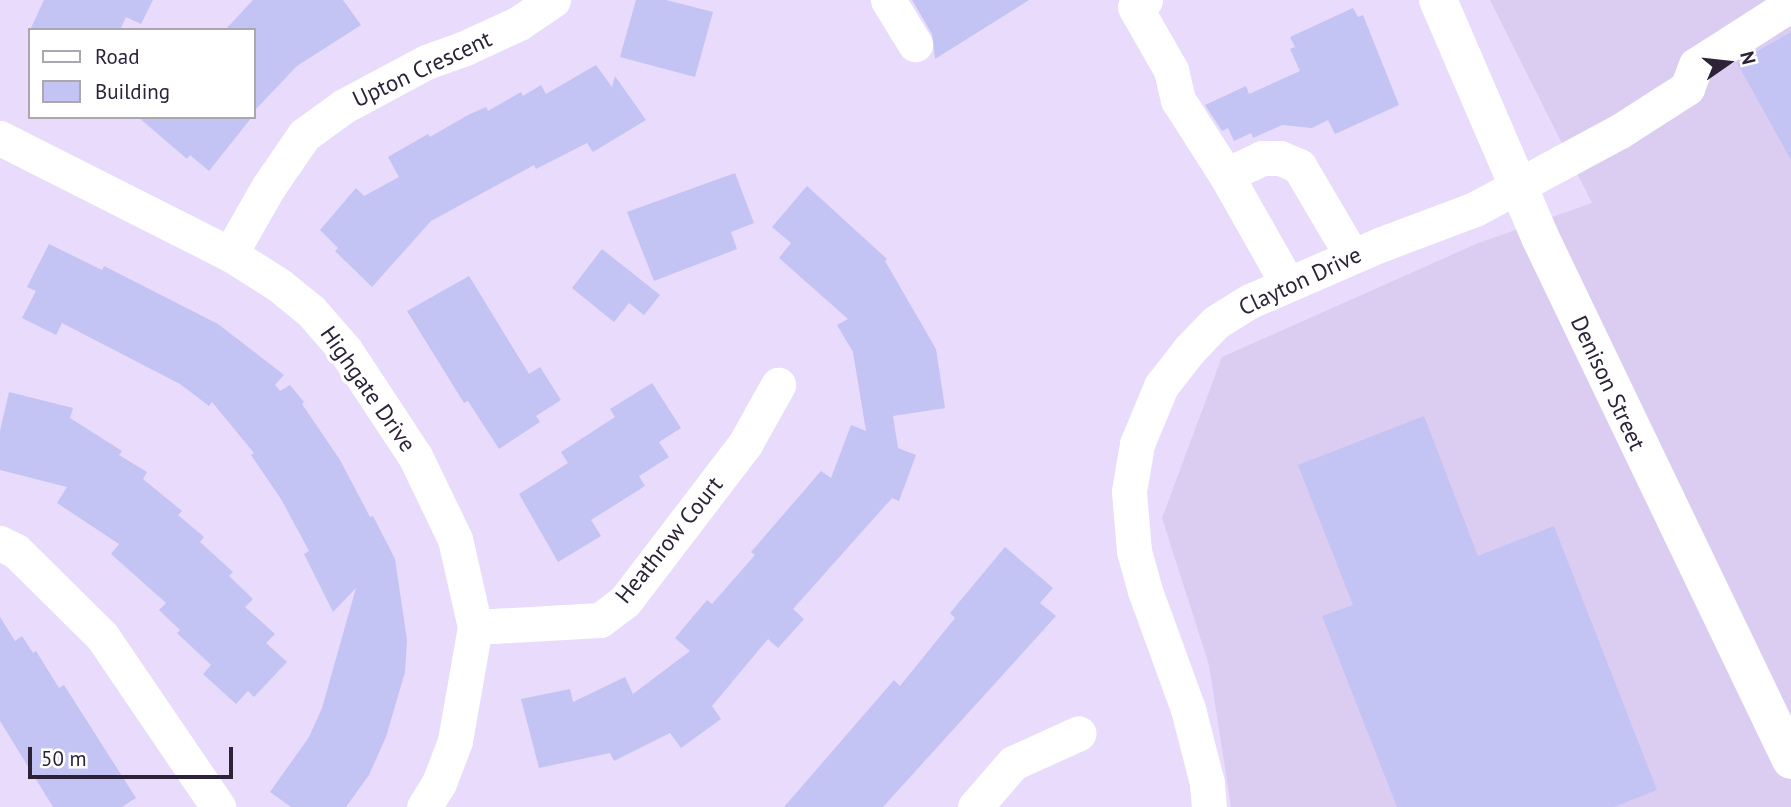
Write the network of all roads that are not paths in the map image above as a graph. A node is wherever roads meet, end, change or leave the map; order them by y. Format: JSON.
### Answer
{"nodes":[{"id":1,"x":553,"y":0,"type":"edge"},
{"id":2,"x":888,"y":0,"type":"edge"},
{"id":3,"x":1145,"y":0,"type":"edge"},
{"id":4,"x":1438,"y":0,"type":"edge"},
{"id":5,"x":1791,"y":4,"type":"edge"},
{"id":6,"x":915,"y":44,"type":"dead end"},
{"id":7,"x":0,"y":138,"type":"edge"},
{"id":8,"x":1226,"y":175,"type":"junction"},
{"id":9,"x":1517,"y":184,"type":"junction"},
{"id":10,"x":230,"y":254,"type":"junction"},
{"id":11,"x":1352,"y":256,"type":"junction"},
{"id":12,"x":1287,"y":283,"type":"junction"},
{"id":13,"x":778,"y":385,"type":"dead end"},
{"id":14,"x":0,"y":543,"type":"edge"},
{"id":15,"x":475,"y":627,"type":"junction"},
{"id":16,"x":1783,"y":728,"type":"edge"},
{"id":17,"x":1079,"y":733,"type":"dead end"},
{"id":18,"x":1791,"y":760,"type":"edge"},
{"id":19,"x":218,"y":807,"type":"edge"},
{"id":20,"x":424,"y":807,"type":"edge"},
{"id":21,"x":975,"y":807,"type":"edge"},
{"id":22,"x":1209,"y":807,"type":"edge"}],
"edges":[{"from":1,"to":10,"type":"street","name":"Upton Crescent"},
{"from":2,"to":6,"type":"street"},
{"from":3,"to":8,"type":"street"},
{"from":4,"to":9,"type":"main road","name":"Denison Street"},
{"from":5,"to":9,"type":"street","name":"Clayton Drive"},
{"from":7,"to":10,"type":"street","name":"Highgate Drive"},
{"from":8,"to":11,"type":"street"},
{"from":8,"to":12,"type":"street"},
{"from":9,"to":11,"type":"street","name":"Clayton Drive"},
{"from":9,"to":16,"type":"main road","name":"Denison Street"},
{"from":10,"to":15,"type":"street","name":"Highgate Drive"},
{"from":11,"to":12,"type":"street","name":"Clayton Drive"},
{"from":12,"to":22,"type":"street","name":"Clayton Drive"},
{"from":13,"to":15,"type":"street","name":"Heathrow Court"},
{"from":14,"to":19,"type":"street"},
{"from":15,"to":20,"type":"street","name":"Highgate Drive"},
{"from":16,"to":18,"type":"main road","name":"Denison Street"},
{"from":17,"to":21,"type":"street"}]}
